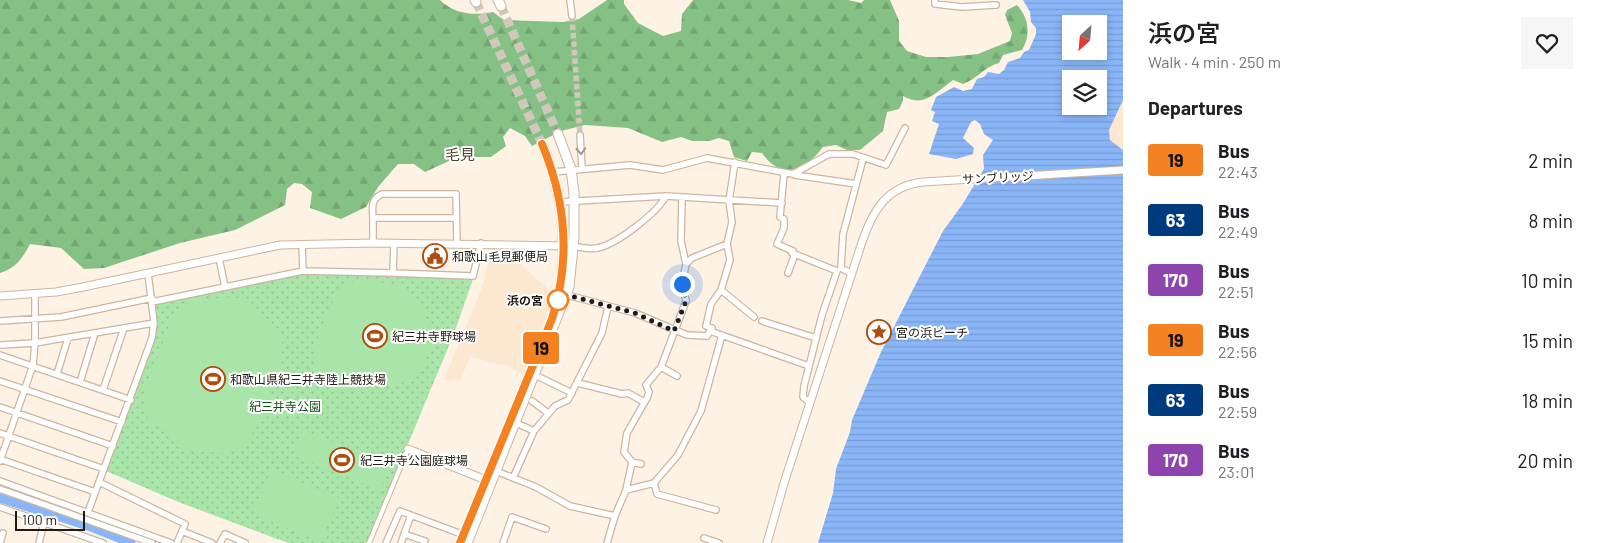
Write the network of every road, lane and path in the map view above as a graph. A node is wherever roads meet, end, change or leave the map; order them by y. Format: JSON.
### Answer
{"nodes":[{"id":1,"x":570,"y":0,"type":"edge"},
{"id":2,"x":936,"y":0,"type":"edge"},
{"id":3,"x":996,"y":5,"type":"dead end"},
{"id":4,"x":572,"y":16,"type":"tunnel mouth"},
{"id":5,"x":905,"y":128,"type":"dead end"},
{"id":6,"x":558,"y":134,"type":"tunnel mouth"},
{"id":7,"x":580,"y":135,"type":"tunnel mouth"},
{"id":8,"x":542,"y":144,"type":"tunnel mouth"},
{"id":9,"x":863,"y":158,"type":"junction"},
{"id":10,"x":735,"y":162,"type":"junction"},
{"id":11,"x":582,"y":168,"type":"junction"},
{"id":12,"x":571,"y":169,"type":"junction"},
{"id":13,"x":1123,"y":170,"type":"edge"},
{"id":14,"x":553,"y":172,"type":"junction"},
{"id":15,"x":784,"y":174,"type":"junction"},
{"id":16,"x":793,"y":174,"type":"junction"},
{"id":17,"x":856,"y":184,"type":"junction"},
{"id":18,"x":666,"y":196,"type":"junction"},
{"id":19,"x":682,"y":197,"type":"junction"},
{"id":20,"x":729,"y":200,"type":"junction"},
{"id":21,"x":560,"y":202,"type":"junction"},
{"id":22,"x":574,"y":202,"type":"junction"},
{"id":23,"x":782,"y":202,"type":"junction"},
{"id":24,"x":372,"y":218,"type":"junction"},
{"id":25,"x":456,"y":218,"type":"junction"},
{"id":26,"x":373,"y":243,"type":"junction"},
{"id":27,"x":394,"y":243,"type":"junction"},
{"id":28,"x":457,"y":243,"type":"junction"},
{"id":29,"x":481,"y":243,"type":"junction"},
{"id":30,"x":302,"y":244,"type":"junction"},
{"id":31,"x":727,"y":244,"type":"junction"},
{"id":32,"x":569,"y":246,"type":"junction"},
{"id":33,"x":795,"y":254,"type":"junction"},
{"id":34,"x":219,"y":258,"type":"junction"},
{"id":35,"x":686,"y":264,"type":"junction"},
{"id":36,"x":839,"y":269,"type":"junction"},
{"id":37,"x":302,"y":271,"type":"junction"},
{"id":38,"x":148,"y":273,"type":"junction"},
{"id":39,"x":393,"y":273,"type":"junction"},
{"id":40,"x":788,"y":273,"type":"dead end"},
{"id":41,"x":852,"y":274,"type":"junction"},
{"id":42,"x":225,"y":286,"type":"junction"},
{"id":43,"x":720,"y":290,"type":"junction"},
{"id":44,"x":35,"y":293,"type":"junction"},
{"id":45,"x":567,"y":295,"type":"junction"},
{"id":46,"x":0,"y":296,"type":"edge"},
{"id":47,"x":152,"y":300,"type":"junction"},
{"id":48,"x":608,"y":306,"type":"junction"},
{"id":49,"x":754,"y":318,"type":"dead end"},
{"id":50,"x":36,"y":319,"type":"junction"},
{"id":51,"x":0,"y":321,"type":"edge"},
{"id":52,"x":762,"y":321,"type":"dead end"},
{"id":53,"x":154,"y":323,"type":"junction"},
{"id":54,"x":124,"y":328,"type":"junction"},
{"id":55,"x":674,"y":331,"type":"junction"},
{"id":56,"x":710,"y":331,"type":"junction"},
{"id":57,"x":95,"y":333,"type":"junction"},
{"id":58,"x":722,"y":335,"type":"junction"},
{"id":59,"x":68,"y":338,"type":"junction"},
{"id":60,"x":816,"y":338,"type":"junction"},
{"id":61,"x":36,"y":343,"type":"junction"},
{"id":62,"x":0,"y":345,"type":"edge"},
{"id":63,"x":0,"y":355,"type":"edge"},
{"id":64,"x":33,"y":365,"type":"junction"},
{"id":65,"x":809,"y":366,"type":"junction"},
{"id":66,"x":661,"y":367,"type":"junction"},
{"id":67,"x":57,"y":374,"type":"junction"},
{"id":68,"x":535,"y":375,"type":"junction"},
{"id":69,"x":677,"y":376,"type":"dead end"},
{"id":70,"x":0,"y":381,"type":"edge"},
{"id":71,"x":80,"y":382,"type":"junction"},
{"id":72,"x":578,"y":383,"type":"junction"},
{"id":73,"x":24,"y":389,"type":"junction"},
{"id":74,"x":103,"y":390,"type":"junction"},
{"id":75,"x":572,"y":392,"type":"junction"},
{"id":76,"x":131,"y":400,"type":"junction"},
{"id":77,"x":532,"y":401,"type":"dead end"},
{"id":78,"x":644,"y":402,"type":"junction"},
{"id":79,"x":810,"y":403,"type":"junction"},
{"id":80,"x":0,"y":408,"type":"edge"},
{"id":81,"x":16,"y":413,"type":"junction"},
{"id":82,"x":548,"y":413,"type":"junction"},
{"id":83,"x":122,"y":422,"type":"junction"},
{"id":84,"x":516,"y":422,"type":"junction"},
{"id":85,"x":534,"y":431,"type":"junction"},
{"id":86,"x":0,"y":433,"type":"edge"},
{"id":87,"x":8,"y":436,"type":"junction"},
{"id":88,"x":113,"y":446,"type":"junction"},
{"id":89,"x":408,"y":449,"type":"joint"},
{"id":90,"x":0,"y":460,"type":"edge"},
{"id":91,"x":632,"y":462,"type":"junction"},
{"id":92,"x":641,"y":464,"type":"dead end"},
{"id":93,"x":104,"y":469,"type":"junction"},
{"id":94,"x":494,"y":470,"type":"junction"},
{"id":95,"x":513,"y":478,"type":"junction"},
{"id":96,"x":0,"y":481,"type":"edge"},
{"id":97,"x":489,"y":481,"type":"junction"},
{"id":98,"x":99,"y":482,"type":"junction"},
{"id":99,"x":654,"y":482,"type":"junction"},
{"id":100,"x":0,"y":489,"type":"edge"},
{"id":101,"x":626,"y":490,"type":"junction"},
{"id":102,"x":95,"y":492,"type":"junction"},
{"id":103,"x":0,"y":507,"type":"edge"},
{"id":104,"x":716,"y":510,"type":"dead end"},
{"id":105,"x":88,"y":512,"type":"junction"},
{"id":106,"x":411,"y":516,"type":"junction"},
{"id":107,"x":615,"y":516,"type":"junction"},
{"id":108,"x":44,"y":522,"type":"junction"},
{"id":109,"x":546,"y":529,"type":"dead end"},
{"id":110,"x":182,"y":531,"type":"junction"},
{"id":111,"x":3,"y":533,"type":"dead end"},
{"id":112,"x":404,"y":534,"type":"junction"},
{"id":113,"x":704,"y":538,"type":"dead end"},
{"id":114,"x":84,"y":540,"type":"edge"},
{"id":115,"x":464,"y":540,"type":"edge"},
{"id":116,"x":424,"y":541,"type":"dead end"},
{"id":117,"x":0,"y":543,"type":"edge"},
{"id":118,"x":39,"y":543,"type":"edge"},
{"id":119,"x":103,"y":543,"type":"edge"},
{"id":120,"x":152,"y":543,"type":"edge"},
{"id":121,"x":171,"y":543,"type":"edge"},
{"id":122,"x":177,"y":543,"type":"edge"},
{"id":123,"x":212,"y":543,"type":"edge"},
{"id":124,"x":220,"y":543,"type":"edge"},
{"id":125,"x":245,"y":543,"type":"edge"},
{"id":126,"x":369,"y":543,"type":"edge"},
{"id":127,"x":386,"y":543,"type":"edge"},
{"id":128,"x":401,"y":543,"type":"edge"},
{"id":129,"x":503,"y":543,"type":"edge"},
{"id":130,"x":607,"y":543,"type":"edge"},
{"id":131,"x":719,"y":543,"type":"edge"},
{"id":132,"x":767,"y":543,"type":"edge"}],
"edges":[{"from":1,"to":4,"type":"street"},
{"from":2,"to":3,"type":"street"},
{"from":5,"to":9,"type":"street"},
{"from":6,"to":12,"type":"highway"},
{"from":7,"to":11,"type":"street","one_way":true},
{"from":8,"to":14,"type":"highway"},
{"from":9,"to":16,"type":"street"},
{"from":9,"to":17,"type":"street"},
{"from":10,"to":11,"type":"street"},
{"from":10,"to":15,"type":"street"},
{"from":10,"to":20,"type":"street"},
{"from":11,"to":12,"type":"street"},
{"from":12,"to":14,"type":"street"},
{"from":12,"to":22,"type":"highway"},
{"from":13,"to":41,"type":"street","name":"サンブリッジ"},
{"from":14,"to":21,"type":"highway"},
{"from":15,"to":16,"type":"street"},
{"from":15,"to":23,"type":"street"},
{"from":16,"to":17,"type":"street"},
{"from":17,"to":36,"type":"street"},
{"from":18,"to":19,"type":"street"},
{"from":18,"to":22,"type":"street"},
{"from":18,"to":32,"type":"street"},
{"from":19,"to":20,"type":"street"},
{"from":19,"to":35,"type":"street"},
{"from":20,"to":23,"type":"street"},
{"from":20,"to":31,"type":"street"},
{"from":21,"to":22,"type":"street"},
{"from":21,"to":32,"type":"highway"},
{"from":22,"to":32,"type":"highway"},
{"from":23,"to":33,"type":"street"},
{"from":24,"to":25,"type":"street"},
{"from":24,"to":25,"type":"street"},
{"from":24,"to":26,"type":"street"},
{"from":25,"to":28,"type":"street"},
{"from":26,"to":27,"type":"street"},
{"from":26,"to":30,"type":"street"},
{"from":27,"to":28,"type":"street"},
{"from":27,"to":39,"type":"street"},
{"from":28,"to":29,"type":"street"},
{"from":29,"to":32,"type":"street"},
{"from":29,"to":39,"type":"street"},
{"from":30,"to":34,"type":"street"},
{"from":30,"to":37,"type":"street"},
{"from":31,"to":35,"type":"street"},
{"from":31,"to":43,"type":"street"},
{"from":32,"to":45,"type":"highway"},
{"from":32,"to":94,"type":"highway"},
{"from":33,"to":36,"type":"street"},
{"from":33,"to":40,"type":"street"},
{"from":34,"to":38,"type":"street"},
{"from":34,"to":42,"type":"street"},
{"from":35,"to":55,"type":"street"},
{"from":36,"to":41,"type":"street"},
{"from":36,"to":60,"type":"street"},
{"from":37,"to":39,"type":"street"},
{"from":37,"to":42,"type":"street"},
{"from":38,"to":44,"type":"street"},
{"from":38,"to":47,"type":"street"},
{"from":41,"to":79,"type":"street"},
{"from":42,"to":47,"type":"street"},
{"from":43,"to":49,"type":"street"},
{"from":43,"to":56,"type":"street"},
{"from":44,"to":46,"type":"street"},
{"from":44,"to":50,"type":"street"},
{"from":45,"to":48,"type":"street"},
{"from":45,"to":68,"type":"highway"},
{"from":47,"to":50,"type":"street"},
{"from":47,"to":53,"type":"street"},
{"from":48,"to":55,"type":"street"},
{"from":48,"to":72,"type":"street"},
{"from":50,"to":51,"type":"street"},
{"from":50,"to":61,"type":"street"},
{"from":52,"to":60,"type":"street"},
{"from":53,"to":54,"type":"street"},
{"from":53,"to":76,"type":"street"},
{"from":54,"to":57,"type":"street"},
{"from":54,"to":74,"type":"street"},
{"from":55,"to":56,"type":"street"},
{"from":55,"to":66,"type":"street"},
{"from":56,"to":58,"type":"street"},
{"from":57,"to":59,"type":"street"},
{"from":57,"to":71,"type":"street"},
{"from":58,"to":65,"type":"street"},
{"from":58,"to":99,"type":"street"},
{"from":59,"to":61,"type":"street"},
{"from":59,"to":67,"type":"street"},
{"from":60,"to":65,"type":"street"},
{"from":61,"to":62,"type":"street"},
{"from":61,"to":64,"type":"street"},
{"from":63,"to":64,"type":"street"},
{"from":64,"to":67,"type":"street"},
{"from":64,"to":73,"type":"street"},
{"from":65,"to":79,"type":"street"},
{"from":66,"to":69,"type":"street"},
{"from":66,"to":78,"type":"street"},
{"from":67,"to":71,"type":"street"},
{"from":68,"to":75,"type":"street"},
{"from":68,"to":84,"type":"highway"},
{"from":70,"to":73,"type":"street"},
{"from":71,"to":74,"type":"street"},
{"from":72,"to":75,"type":"street"},
{"from":72,"to":78,"type":"street"},
{"from":73,"to":81,"type":"street"},
{"from":73,"to":83,"type":"street"},
{"from":74,"to":76,"type":"street"},
{"from":75,"to":82,"type":"street"},
{"from":76,"to":83,"type":"street"},
{"from":77,"to":82,"type":"street"},
{"from":78,"to":91,"type":"street"},
{"from":79,"to":132,"type":"street"},
{"from":80,"to":81,"type":"street"},
{"from":81,"to":87,"type":"street"},
{"from":81,"to":88,"type":"street"},
{"from":82,"to":85,"type":"street"},
{"from":83,"to":88,"type":"street"},
{"from":84,"to":85,"type":"street"},
{"from":84,"to":94,"type":"highway"},
{"from":85,"to":95,"type":"street"},
{"from":86,"to":87,"type":"street"},
{"from":87,"to":90,"type":"street"},
{"from":87,"to":93,"type":"street"},
{"from":88,"to":93,"type":"street"},
{"from":89,"to":97,"type":"street"},
{"from":89,"to":126,"type":"street"},
{"from":90,"to":102,"type":"street"},
{"from":91,"to":92,"type":"street"},
{"from":91,"to":101,"type":"street"},
{"from":93,"to":98,"type":"street"},
{"from":94,"to":95,"type":"street"},
{"from":94,"to":97,"type":"highway"},
{"from":95,"to":107,"type":"street"},
{"from":96,"to":105,"type":"street"},
{"from":97,"to":115,"type":"highway"},
{"from":98,"to":102,"type":"street"},
{"from":98,"to":110,"type":"street"},
{"from":99,"to":101,"type":"street"},
{"from":99,"to":104,"type":"street"},
{"from":100,"to":120,"type":"street"},
{"from":101,"to":107,"type":"street"},
{"from":102,"to":105,"type":"street"},
{"from":103,"to":108,"type":"street"},
{"from":105,"to":121,"type":"street"},
{"from":106,"to":112,"type":"street"},
{"from":106,"to":115,"type":"street"},
{"from":106,"to":127,"type":"street"},
{"from":107,"to":130,"type":"street"},
{"from":108,"to":114,"type":"street"},
{"from":108,"to":118,"type":"street"},
{"from":109,"to":129,"type":"street"},
{"from":110,"to":122,"type":"street"},
{"from":110,"to":123,"type":"street"},
{"from":111,"to":117,"type":"street"},
{"from":112,"to":116,"type":"street"},
{"from":112,"to":128,"type":"street"},
{"from":113,"to":131,"type":"street"},
{"from":114,"to":119,"type":"street"},
{"from":124,"to":125,"type":"street"}]}
